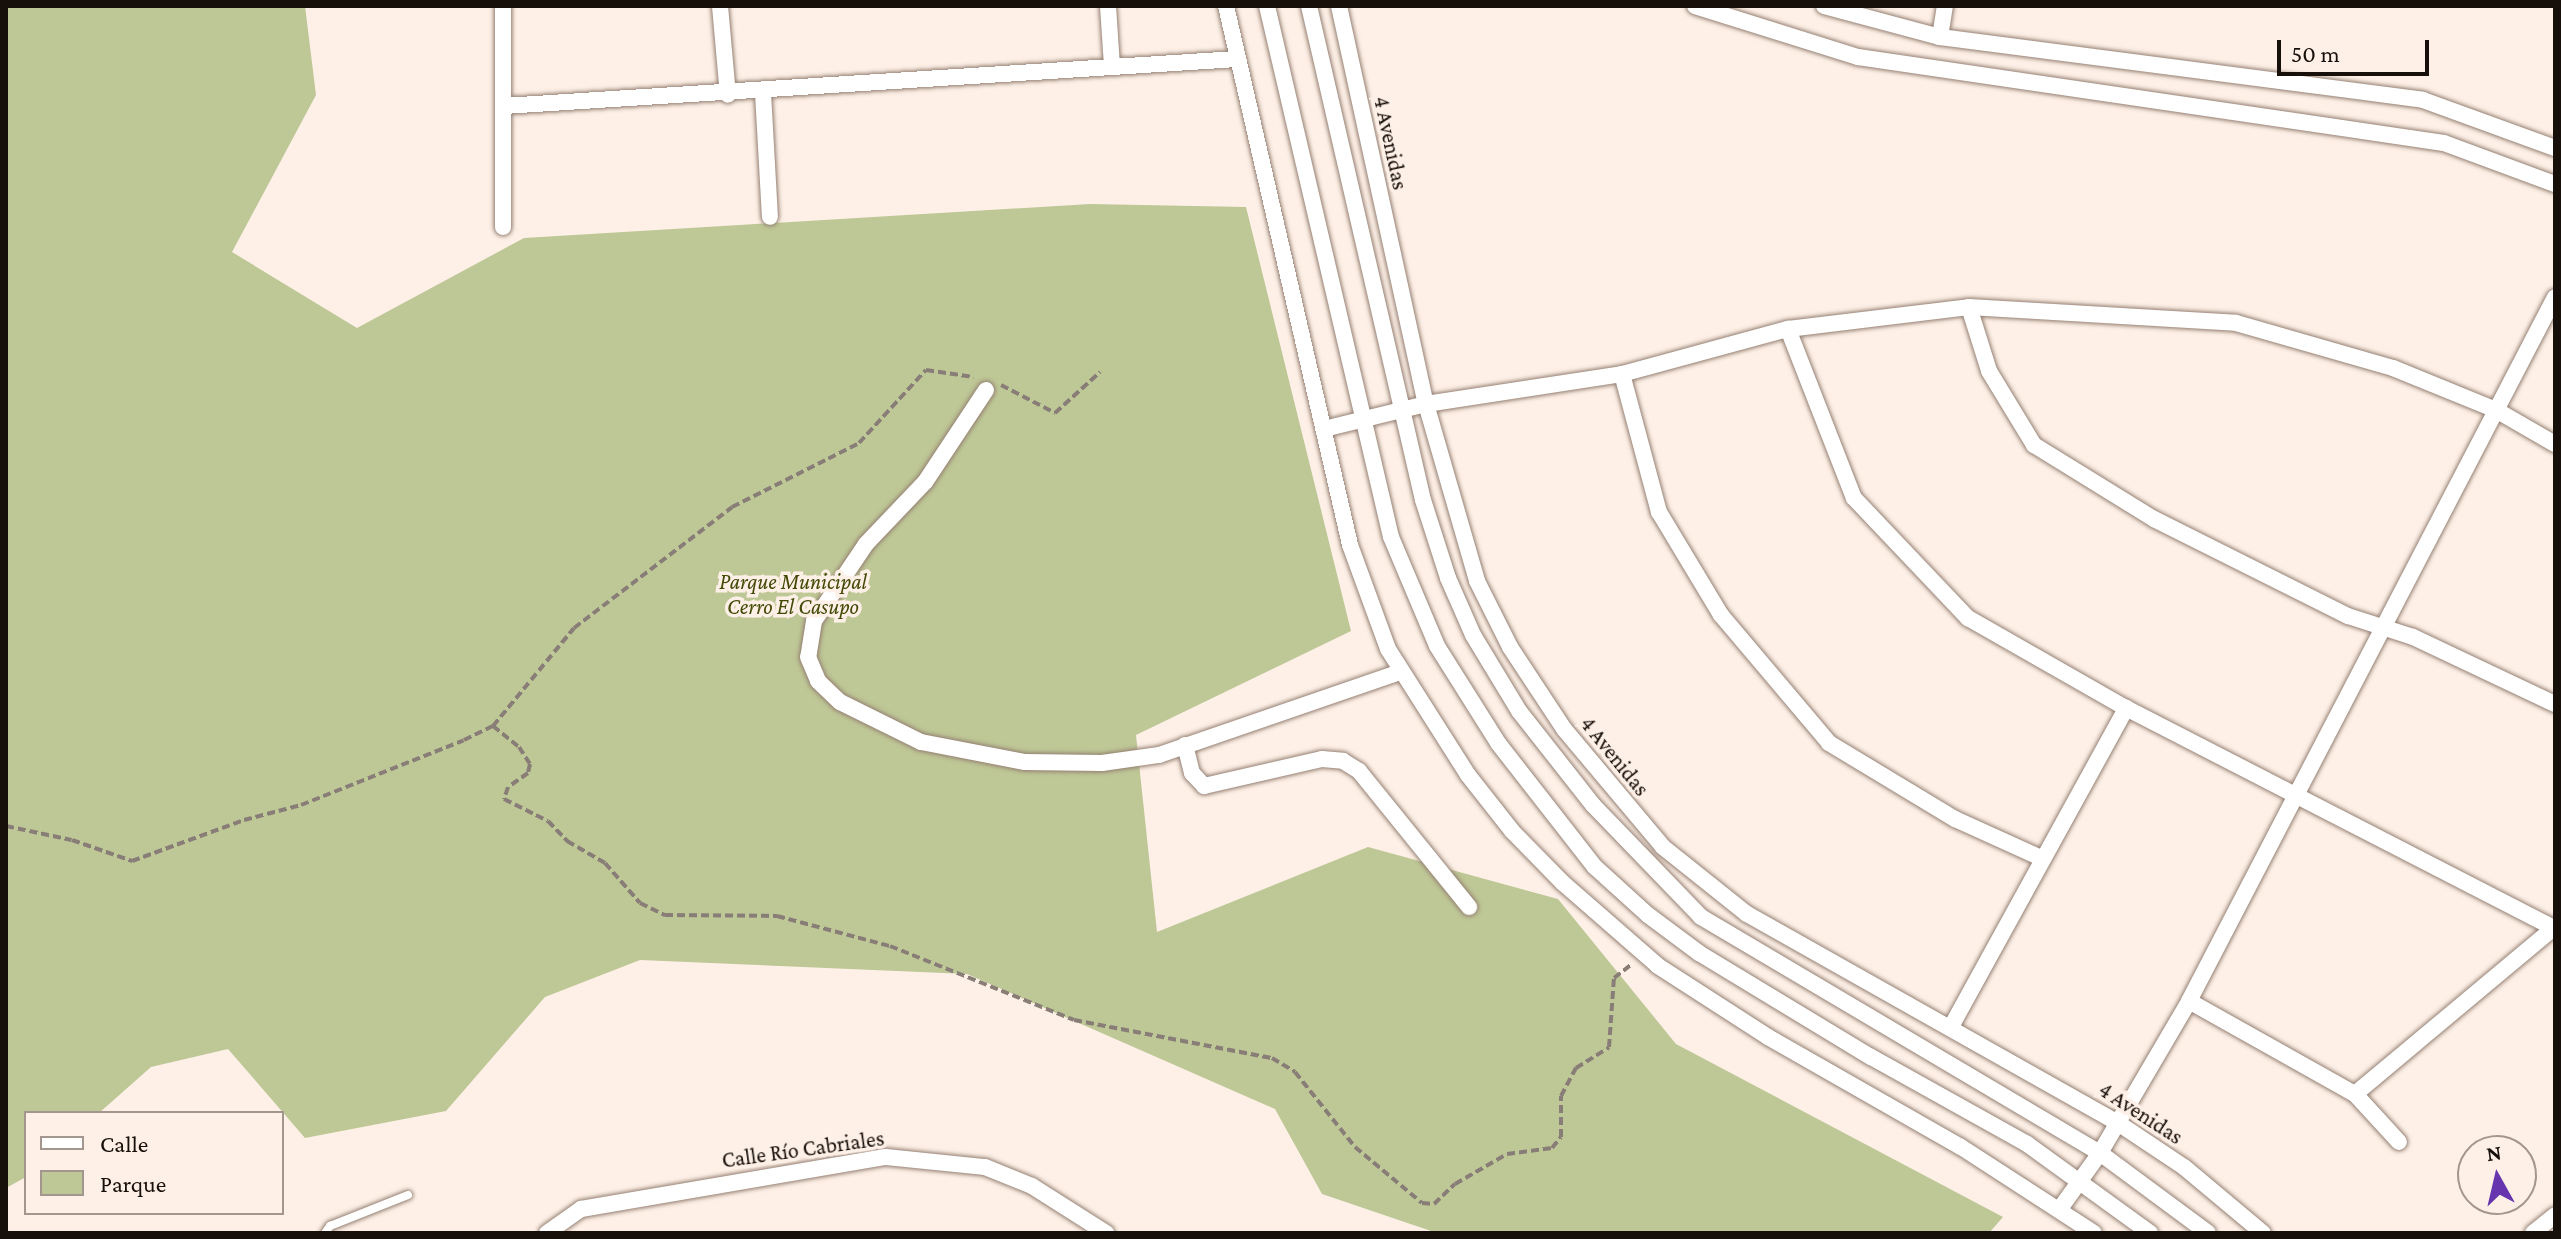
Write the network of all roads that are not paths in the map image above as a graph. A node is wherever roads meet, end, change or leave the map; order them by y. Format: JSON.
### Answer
{"nodes":[{"id":1,"x":503,"y":6,"type":"edge"},
{"id":2,"x":720,"y":6,"type":"edge"},
{"id":3,"x":1108,"y":6,"type":"edge"},
{"id":4,"x":1226,"y":6,"type":"edge"},
{"id":5,"x":1267,"y":6,"type":"edge"},
{"id":6,"x":1309,"y":6,"type":"edge"},
{"id":7,"x":1339,"y":6,"type":"edge"},
{"id":8,"x":1695,"y":6,"type":"edge"},
{"id":9,"x":1824,"y":6,"type":"edge"},
{"id":10,"x":1945,"y":6,"type":"edge"},
{"id":11,"x":1940,"y":37,"type":"junction"},
{"id":12,"x":1237,"y":59,"type":"junction"},
{"id":13,"x":1112,"y":66,"type":"junction"},
{"id":14,"x":763,"y":93,"type":"junction"},
{"id":15,"x":728,"y":95,"type":"junction"},
{"id":16,"x":504,"y":106,"type":"junction"},
{"id":17,"x":2555,"y":148,"type":"edge"},
{"id":18,"x":2555,"y":184,"type":"edge"},
{"id":19,"x":770,"y":217,"type":"dead end"},
{"id":20,"x":503,"y":227,"type":"dead end"},
{"id":21,"x":2555,"y":297,"type":"edge"},
{"id":22,"x":1969,"y":307,"type":"junction"},
{"id":23,"x":1788,"y":329,"type":"junction"},
{"id":24,"x":1622,"y":374,"type":"junction"},
{"id":25,"x":984,"y":383,"type":"road end"},
{"id":26,"x":1426,"y":404,"type":"junction"},
{"id":27,"x":1401,"y":410,"type":"junction"},
{"id":28,"x":2496,"y":410,"type":"junction"},
{"id":29,"x":1362,"y":418,"type":"junction"},
{"id":30,"x":1324,"y":429,"type":"junction"},
{"id":31,"x":2555,"y":444,"type":"edge"},
{"id":32,"x":2386,"y":627,"type":"junction"},
{"id":33,"x":1400,"y":672,"type":"junction"},
{"id":34,"x":2555,"y":704,"type":"edge"},
{"id":35,"x":2126,"y":708,"type":"junction"},
{"id":36,"x":1185,"y":745,"type":"junction"},
{"id":37,"x":2295,"y":792,"type":"junction"},
{"id":38,"x":2041,"y":858,"type":"junction"},
{"id":39,"x":1469,"y":907,"type":"dead end"},
{"id":40,"x":2555,"y":927,"type":"edge"},
{"id":41,"x":2189,"y":1001,"type":"junction"},
{"id":42,"x":1952,"y":1025,"type":"junction"},
{"id":43,"x":2355,"y":1094,"type":"junction"},
{"id":44,"x":2118,"y":1123,"type":"junction"},
{"id":45,"x":2399,"y":1142,"type":"dead end"},
{"id":46,"x":2100,"y":1153,"type":"junction"},
{"id":47,"x":2081,"y":1179,"type":"junction"},
{"id":48,"x":408,"y":1195,"type":"dead end"},
{"id":49,"x":2059,"y":1210,"type":"junction"},
{"id":50,"x":2555,"y":1215,"type":"edge"},
{"id":51,"x":325,"y":1233,"type":"edge"},
{"id":52,"x":547,"y":1233,"type":"edge"},
{"id":53,"x":1106,"y":1233,"type":"edge"},
{"id":54,"x":2094,"y":1233,"type":"edge"},
{"id":55,"x":2150,"y":1233,"type":"edge"},
{"id":56,"x":2208,"y":1233,"type":"edge"},
{"id":57,"x":2263,"y":1233,"type":"edge"},
{"id":58,"x":2533,"y":1233,"type":"edge"}],
"edges":[{"from":1,"to":16,"type":"street"},
{"from":2,"to":15,"type":"street"},
{"from":3,"to":13,"type":"street"},
{"from":4,"to":12,"type":"street"},
{"from":5,"to":29,"type":"street"},
{"from":6,"to":27,"type":"street"},
{"from":7,"to":26,"type":"street","name":"4 Avenidas"},
{"from":8,"to":18,"type":"street"},
{"from":9,"to":11,"type":"street"},
{"from":10,"to":11,"type":"street"},
{"from":11,"to":17,"type":"street"},
{"from":12,"to":13,"type":"street"},
{"from":12,"to":30,"type":"street"},
{"from":13,"to":14,"type":"street"},
{"from":14,"to":15,"type":"street"},
{"from":14,"to":19,"type":"street"},
{"from":15,"to":16,"type":"street"},
{"from":16,"to":20,"type":"street"},
{"from":21,"to":28,"type":"street"},
{"from":22,"to":23,"type":"street"},
{"from":22,"to":28,"type":"street"},
{"from":22,"to":32,"type":"street"},
{"from":23,"to":24,"type":"street"},
{"from":23,"to":35,"type":"street"},
{"from":24,"to":26,"type":"street"},
{"from":24,"to":38,"type":"street"},
{"from":25,"to":36,"type":"street"},
{"from":26,"to":27,"type":"street"},
{"from":26,"to":42,"type":"street","name":"4 Avenidas"},
{"from":27,"to":29,"type":"street"},
{"from":27,"to":46,"type":"street"},
{"from":28,"to":31,"type":"street"},
{"from":28,"to":32,"type":"street"},
{"from":29,"to":30,"type":"street"},
{"from":29,"to":47,"type":"street"},
{"from":30,"to":33,"type":"street"},
{"from":32,"to":34,"type":"street"},
{"from":32,"to":37,"type":"street"},
{"from":33,"to":36,"type":"street"},
{"from":33,"to":49,"type":"street"},
{"from":35,"to":37,"type":"street"},
{"from":35,"to":38,"type":"street"},
{"from":36,"to":39,"type":"street"},
{"from":37,"to":40,"type":"street"},
{"from":37,"to":41,"type":"street"},
{"from":38,"to":42,"type":"street"},
{"from":40,"to":43,"type":"street"},
{"from":41,"to":43,"type":"street"},
{"from":41,"to":44,"type":"street"},
{"from":42,"to":44,"type":"street","name":"4 Avenidas"},
{"from":43,"to":45,"type":"street"},
{"from":44,"to":46,"type":"street"},
{"from":44,"to":57,"type":"street","name":"4 Avenidas"},
{"from":46,"to":47,"type":"street"},
{"from":46,"to":56,"type":"street"},
{"from":47,"to":49,"type":"street"},
{"from":47,"to":55,"type":"street"},
{"from":48,"to":51,"type":"lane"},
{"from":49,"to":54,"type":"street"},
{"from":50,"to":58,"type":"street"},
{"from":52,"to":53,"type":"street","name":"Calle Río Cabriales"}]}
